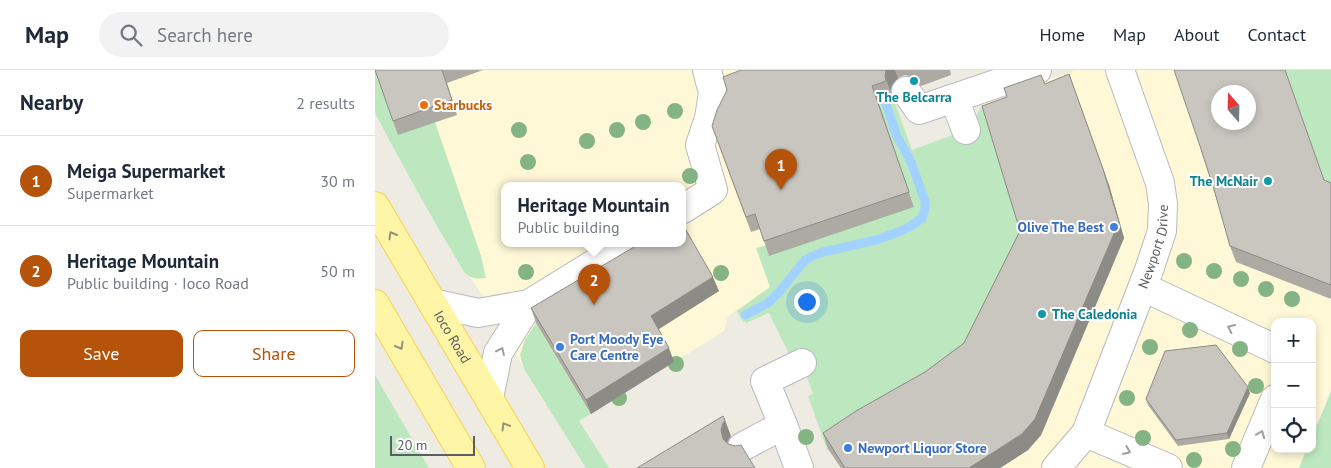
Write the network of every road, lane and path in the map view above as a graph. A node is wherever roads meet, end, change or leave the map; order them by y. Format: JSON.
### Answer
{"nodes":[{"id":1,"x":707,"y":70,"type":"edge"},
{"id":2,"x":1037,"y":70,"type":"edge"},
{"id":3,"x":1120,"y":70,"type":"edge"},
{"id":4,"x":906,"y":91,"type":"dead end"},
{"id":5,"x":954,"y":98,"type":"junction"},
{"id":6,"x":966,"y":130,"type":"dead end"},
{"id":7,"x":375,"y":206,"type":"edge"},
{"id":8,"x":686,"y":207,"type":"edge"},
{"id":9,"x":621,"y":247,"type":"edge"},
{"id":10,"x":1143,"y":287,"type":"junction"},
{"id":11,"x":432,"y":303,"type":"junction"},
{"id":12,"x":375,"y":304,"type":"edge"},
{"id":13,"x":529,"y":304,"type":"junction"},
{"id":14,"x":1271,"y":347,"type":"edge"},
{"id":15,"x":802,"y":363,"type":"dead end"},
{"id":16,"x":489,"y":398,"type":"junction"},
{"id":17,"x":1271,"y":408,"type":"edge"},
{"id":18,"x":783,"y":425,"type":"junction"},
{"id":19,"x":1086,"y":433,"type":"junction"},
{"id":20,"x":742,"y":447,"type":"edge"},
{"id":21,"x":471,"y":468,"type":"edge"},
{"id":22,"x":530,"y":468,"type":"edge"},
{"id":23,"x":799,"y":468,"type":"edge"},
{"id":24,"x":1057,"y":468,"type":"edge"},
{"id":25,"x":1168,"y":468,"type":"edge"},
{"id":26,"x":1246,"y":468,"type":"edge"}],
"edges":[{"from":1,"to":8,"type":"street"},
{"from":2,"to":5,"type":"street"},
{"from":3,"to":10,"type":"street","name":"Newport Drive"},
{"from":4,"to":5,"type":"street"},
{"from":5,"to":6,"type":"street"},
{"from":11,"to":7,"type":"main road","name":"Ioco Road","one_way":true},
{"from":9,"to":13,"type":"street"},
{"from":14,"to":10,"type":"street","one_way":true},
{"from":10,"to":19,"type":"street","name":"Newport Drive"},
{"from":11,"to":13,"type":"street"},
{"from":11,"to":16,"type":"main road","name":"Ioco Road"},
{"from":12,"to":21,"type":"main road","one_way":true},
{"from":16,"to":13,"type":"street","one_way":true},
{"from":15,"to":18,"type":"street"},
{"from":22,"to":16,"type":"main road","name":"Ioco Road","one_way":true},
{"from":26,"to":17,"type":"street","one_way":true},
{"from":18,"to":20,"type":"street"},
{"from":18,"to":23,"type":"street"},
{"from":19,"to":24,"type":"street","name":"Newport Drive"},
{"from":19,"to":25,"type":"street","one_way":true}]}
